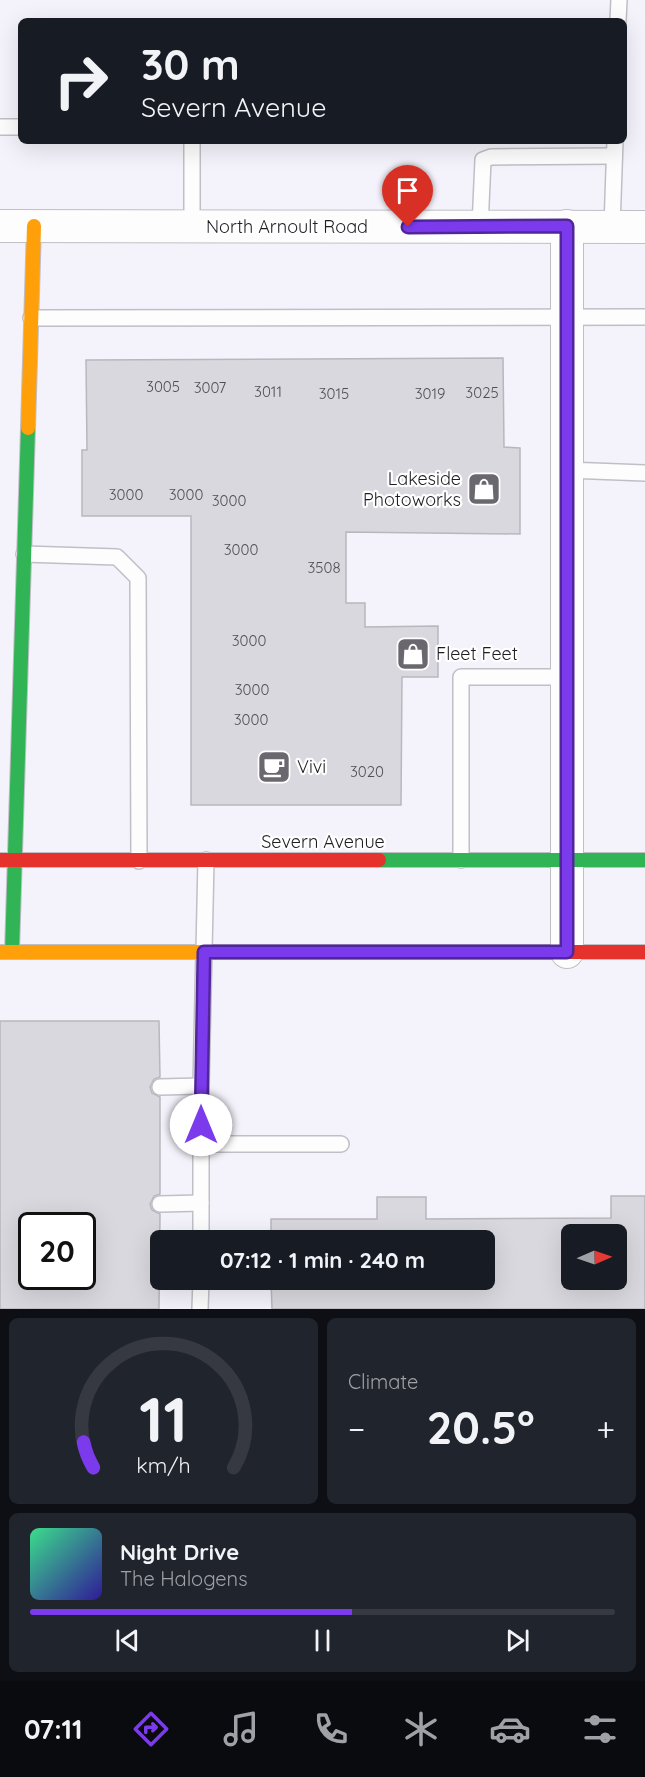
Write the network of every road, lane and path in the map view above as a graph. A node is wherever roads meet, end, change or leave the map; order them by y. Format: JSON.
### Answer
{"nodes":[{"id":1,"x":619,"y":0,"type":"edge"},
{"id":2,"x":618,"y":18,"type":"edge"},
{"id":3,"x":0,"y":127,"type":"edge"},
{"id":4,"x":18,"y":127,"type":"edge"},
{"id":5,"x":192,"y":144,"type":"edge"},
{"id":6,"x":615,"y":149,"type":"edge"},
{"id":7,"x":0,"y":226,"type":"edge"},
{"id":8,"x":34,"y":226,"type":"junction"},
{"id":9,"x":192,"y":226,"type":"junction"},
{"id":10,"x":567,"y":226,"type":"junction"},
{"id":11,"x":480,"y":227,"type":"junction"},
{"id":12,"x":612,"y":227,"type":"junction"},
{"id":13,"x":645,"y":227,"type":"edge"},
{"id":14,"x":567,"y":317,"type":"junction"},
{"id":15,"x":645,"y":317,"type":"edge"},
{"id":16,"x":31,"y":318,"type":"junction"},
{"id":17,"x":567,"y":470,"type":"junction"},
{"id":18,"x":645,"y":473,"type":"edge"},
{"id":19,"x":24,"y":554,"type":"junction"},
{"id":20,"x":567,"y":677,"type":"junction"},
{"id":21,"x":0,"y":860,"type":"edge"},
{"id":22,"x":15,"y":860,"type":"junction"},
{"id":23,"x":206,"y":860,"type":"junction"},
{"id":24,"x":461,"y":860,"type":"junction"},
{"id":25,"x":567,"y":860,"type":"junction"},
{"id":26,"x":645,"y":860,"type":"edge"},
{"id":27,"x":139,"y":861,"type":"junction"},
{"id":28,"x":6,"y":952,"type":"edge"},
{"id":29,"x":204,"y":952,"type":"junction"},
{"id":30,"x":567,"y":952,"type":"junction"},
{"id":31,"x":645,"y":952,"type":"edge"},
{"id":32,"x":201,"y":1086,"type":"junction"},
{"id":33,"x":160,"y":1087,"type":"dead end"},
{"id":34,"x":201,"y":1144,"type":"junction"},
{"id":35,"x":341,"y":1144,"type":"dead end"},
{"id":36,"x":201,"y":1203,"type":"junction"},
{"id":37,"x":160,"y":1204,"type":"dead end"},
{"id":38,"x":201,"y":1230,"type":"edge"},
{"id":39,"x":201,"y":1290,"type":"edge"},
{"id":40,"x":201,"y":1309,"type":"edge"}],
"edges":[{"from":1,"to":2,"type":"lane"},
{"from":3,"to":4,"type":"lane"},
{"from":5,"to":9,"type":"lane"},
{"from":6,"to":11,"type":"lane"},
{"from":6,"to":12,"type":"lane"},
{"from":7,"to":8,"type":"street","name":"North Arnoult Road"},
{"from":8,"to":9,"type":"street","name":"North Arnoult Road"},
{"from":8,"to":16,"type":"street"},
{"from":9,"to":11,"type":"street","name":"North Arnoult Road"},
{"from":10,"to":11,"type":"street","name":"North Arnoult Road"},
{"from":10,"to":12,"type":"street","name":"North Arnoult Road"},
{"from":10,"to":14,"type":"street"},
{"from":12,"to":13,"type":"street","name":"North Arnoult Road"},
{"from":14,"to":15,"type":"lane"},
{"from":14,"to":16,"type":"lane"},
{"from":14,"to":17,"type":"street"},
{"from":16,"to":19,"type":"street"},
{"from":17,"to":18,"type":"lane"},
{"from":17,"to":20,"type":"street"},
{"from":19,"to":22,"type":"street"},
{"from":19,"to":27,"type":"lane"},
{"from":20,"to":24,"type":"lane"},
{"from":20,"to":25,"type":"street"},
{"from":21,"to":22,"type":"street","name":"Severn Avenue"},
{"from":22,"to":27,"type":"street","name":"Severn Avenue"},
{"from":22,"to":28,"type":"street"},
{"from":23,"to":24,"type":"street","name":"Severn Avenue"},
{"from":23,"to":27,"type":"street","name":"Severn Avenue"},
{"from":23,"to":29,"type":"lane"},
{"from":24,"to":25,"type":"street","name":"Severn Avenue"},
{"from":25,"to":26,"type":"street","name":"Severn Avenue"},
{"from":25,"to":30,"type":"street"},
{"from":28,"to":29,"type":"street"},
{"from":29,"to":30,"type":"street"},
{"from":29,"to":32,"type":"lane"},
{"from":30,"to":31,"type":"street"},
{"from":32,"to":33,"type":"lane"},
{"from":32,"to":34,"type":"lane"},
{"from":34,"to":35,"type":"lane"},
{"from":34,"to":36,"type":"lane"},
{"from":36,"to":37,"type":"lane"},
{"from":36,"to":38,"type":"lane"},
{"from":39,"to":40,"type":"lane"}]}
